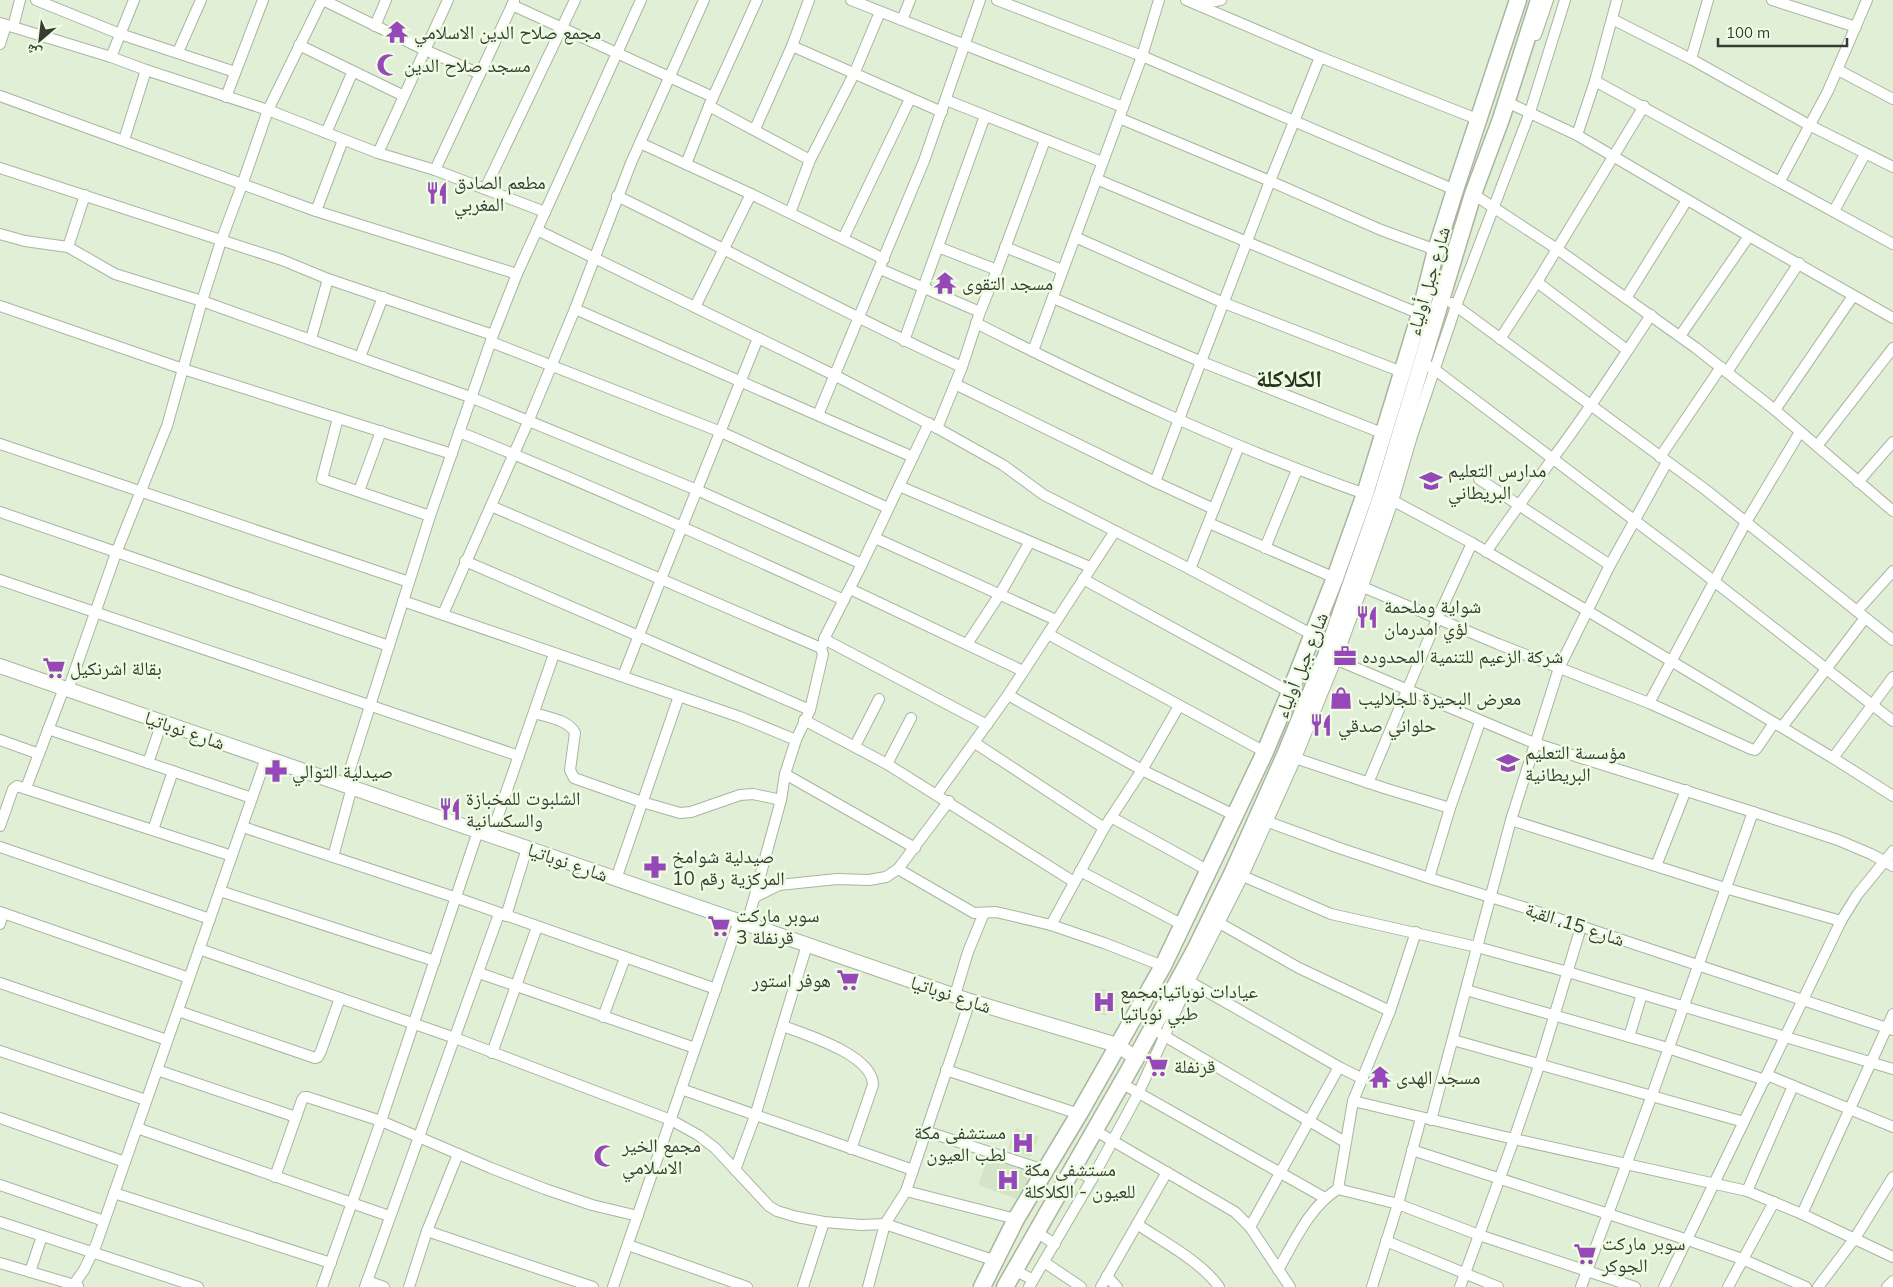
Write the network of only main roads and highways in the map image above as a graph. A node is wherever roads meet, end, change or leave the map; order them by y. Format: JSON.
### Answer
{"nodes":[{"id":1,"x":1518,"y":0,"type":"edge"},
{"id":2,"x":1539,"y":0,"type":"edge"},
{"id":3,"x":982,"y":1287,"type":"edge"},
{"id":4,"x":1005,"y":1287,"type":"edge"}],
"edges":[{"from":1,"to":3,"type":"main road","name":"شارع جبل أولياء"},
{"from":2,"to":4,"type":"main road","name":"شارع جبل أولياء"}]}
